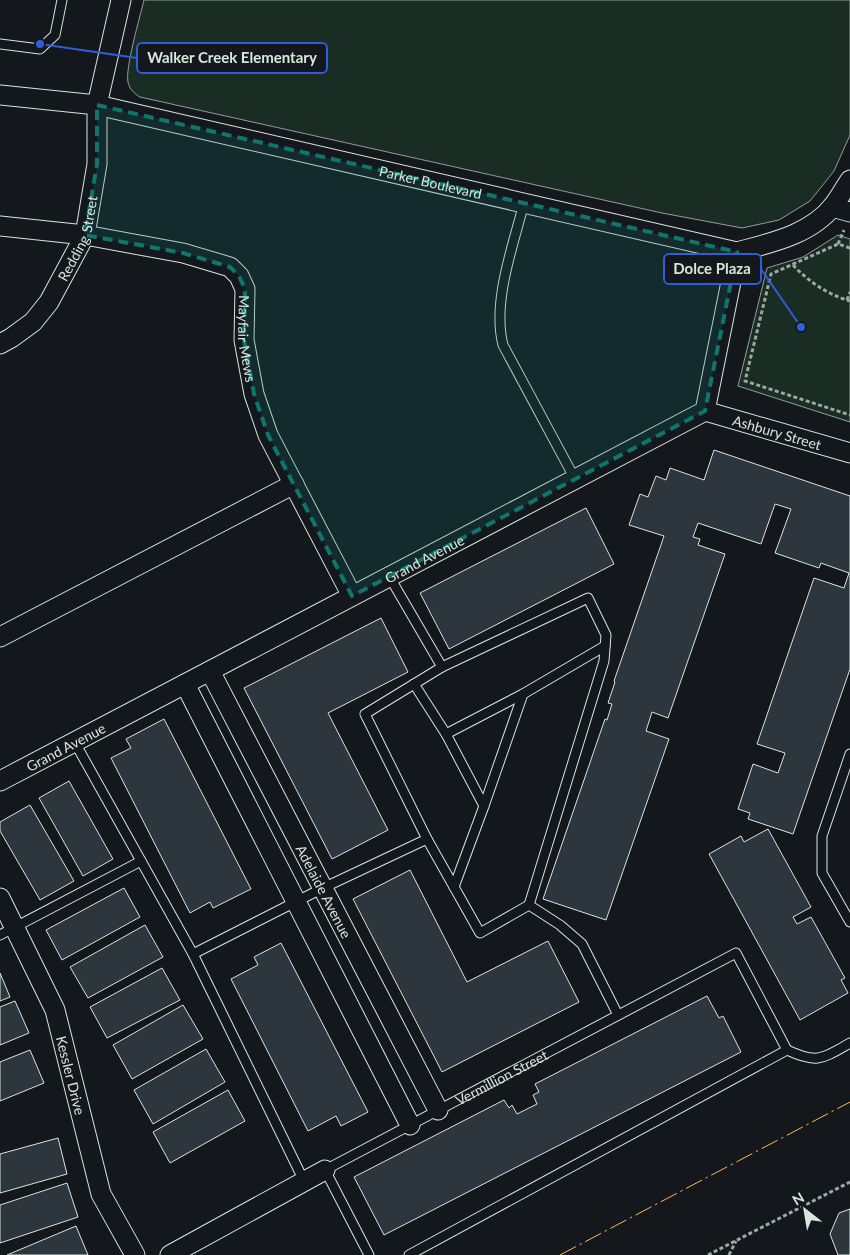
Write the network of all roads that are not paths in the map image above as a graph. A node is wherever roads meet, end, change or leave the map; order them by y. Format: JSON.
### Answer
{"nodes":[{"id":1,"x":62,"y":0,"type":"edge"},
{"id":2,"x":121,"y":0,"type":"edge"},
{"id":3,"x":0,"y":44,"type":"edge"},
{"id":4,"x":0,"y":95,"type":"edge"},
{"id":5,"x":97,"y":105,"type":"junction"},
{"id":6,"x":850,"y":180,"type":"edge"},
{"id":7,"x":524,"y":203,"type":"junction"},
{"id":8,"x":841,"y":210,"type":"edge"},
{"id":9,"x":0,"y":226,"type":"edge"},
{"id":10,"x":85,"y":235,"type":"junction"},
{"id":11,"x":737,"y":252,"type":"junction"},
{"id":12,"x":0,"y":344,"type":"edge"},
{"id":13,"x":704,"y":411,"type":"junction"},
{"id":14,"x":850,"y":453,"type":"edge"},
{"id":15,"x":575,"y":479,"type":"junction"},
{"id":16,"x":294,"y":484,"type":"junction"},
{"id":17,"x":389,"y":576,"type":"junction"},
{"id":18,"x":352,"y":596,"type":"junction"},
{"id":19,"x":0,"y":636,"type":"edge"},
{"id":20,"x":605,"y":646,"type":"junction"},
{"id":21,"x":442,"y":667,"type":"junction"},
{"id":22,"x":210,"y":671,"type":"junction"},
{"id":23,"x":185,"y":684,"type":"junction"},
{"id":24,"x":414,"y":684,"type":"junction"},
{"id":25,"x":523,"y":694,"type":"junction"},
{"id":26,"x":446,"y":734,"type":"junction"},
{"id":27,"x":74,"y":741,"type":"junction"},
{"id":28,"x":850,"y":754,"type":"edge"},
{"id":29,"x":0,"y":781,"type":"edge"},
{"id":30,"x":484,"y":806,"type":"junction"},
{"id":31,"x":427,"y":840,"type":"junction"},
{"id":32,"x":141,"y":861,"type":"junction"},
{"id":33,"x":454,"y":886,"type":"junction"},
{"id":34,"x":323,"y":888,"type":"junction"},
{"id":35,"x":0,"y":898,"type":"edge"},
{"id":36,"x":296,"y":902,"type":"junction"},
{"id":37,"x":529,"y":905,"type":"junction"},
{"id":38,"x":850,"y":922,"type":"edge"},
{"id":39,"x":7,"y":931,"type":"edge"},
{"id":40,"x":193,"y":954,"type":"junction"},
{"id":41,"x":618,"y":1015,"type":"junction"},
{"id":42,"x":850,"y":1043,"type":"edge"},
{"id":43,"x":787,"y":1050,"type":"junction"},
{"id":44,"x":438,"y":1110,"type":"junction"},
{"id":45,"x":410,"y":1125,"type":"junction"},
{"id":46,"x":325,"y":1170,"type":"junction"},
{"id":47,"x":304,"y":1181,"type":"junction"},
{"id":48,"x":135,"y":1255,"type":"edge"},
{"id":49,"x":170,"y":1255,"type":"edge"},
{"id":50,"x":370,"y":1255,"type":"edge"},
{"id":51,"x":409,"y":1255,"type":"edge"}],
"edges":[{"from":1,"to":3,"type":"lane"},
{"from":2,"to":5,"type":"street","name":"Redding Street"},
{"from":4,"to":5,"type":"street","name":"Parker Boulevard"},
{"from":5,"to":7,"type":"street","name":"Parker Boulevard"},
{"from":5,"to":10,"type":"street","name":"Redding Street"},
{"from":6,"to":8,"type":"street"},
{"from":7,"to":11,"type":"street","name":"Parker Boulevard"},
{"from":7,"to":15,"type":"lane"},
{"from":8,"to":11,"type":"street","name":"Parker Boulevard"},
{"from":9,"to":10,"type":"street","name":"Mayfair Mews"},
{"from":10,"to":12,"type":"street","name":"Redding Street"},
{"from":10,"to":16,"type":"street","name":"Mayfair Mews"},
{"from":11,"to":13,"type":"street"},
{"from":13,"to":14,"type":"street","name":"Ashbury Street"},
{"from":13,"to":15,"type":"street","name":"Grand Avenue"},
{"from":15,"to":17,"type":"street","name":"Grand Avenue"},
{"from":16,"to":18,"type":"street","name":"Mayfair Mews"},
{"from":16,"to":19,"type":"street"},
{"from":17,"to":18,"type":"street","name":"Grand Avenue"},
{"from":17,"to":21,"type":"lane"},
{"from":18,"to":22,"type":"street","name":"Grand Avenue"},
{"from":20,"to":21,"type":"lane"},
{"from":20,"to":25,"type":"lane"},
{"from":20,"to":37,"type":"lane"},
{"from":21,"to":24,"type":"lane"},
{"from":22,"to":23,"type":"street","name":"Grand Avenue"},
{"from":22,"to":34,"type":"street","name":"Adelaide Avenue"},
{"from":23,"to":27,"type":"street","name":"Grand Avenue"},
{"from":23,"to":36,"type":"street"},
{"from":24,"to":26,"type":"lane"},
{"from":24,"to":31,"type":"lane"},
{"from":25,"to":26,"type":"lane"},
{"from":25,"to":30,"type":"lane"},
{"from":26,"to":30,"type":"lane"},
{"from":27,"to":29,"type":"street","name":"Grand Avenue"},
{"from":27,"to":32,"type":"lane"},
{"from":28,"to":38,"type":"lane"},
{"from":30,"to":33,"type":"lane"},
{"from":31,"to":33,"type":"lane"},
{"from":31,"to":34,"type":"lane"},
{"from":32,"to":39,"type":"lane"},
{"from":32,"to":40,"type":"lane"},
{"from":33,"to":37,"type":"lane"},
{"from":34,"to":36,"type":"lane"},
{"from":34,"to":44,"type":"street","name":"Adelaide Avenue"},
{"from":35,"to":39,"type":"street","name":"Kessler Drive"},
{"from":36,"to":40,"type":"lane"},
{"from":36,"to":45,"type":"street"},
{"from":37,"to":41,"type":"lane"},
{"from":39,"to":48,"type":"street","name":"Kessler Drive"},
{"from":40,"to":47,"type":"lane"},
{"from":41,"to":43,"type":"lane","name":"Vermillion Street"},
{"from":41,"to":44,"type":"lane","name":"Vermillion Street"},
{"from":42,"to":43,"type":"lane"},
{"from":43,"to":51,"type":"lane"},
{"from":44,"to":45,"type":"lane","name":"Vermillion Street"},
{"from":45,"to":46,"type":"lane","name":"Vermillion Street"},
{"from":46,"to":47,"type":"street","name":"Vermillion Street"},
{"from":46,"to":50,"type":"lane"},
{"from":47,"to":49,"type":"street","name":"Vermillion Street"}]}
